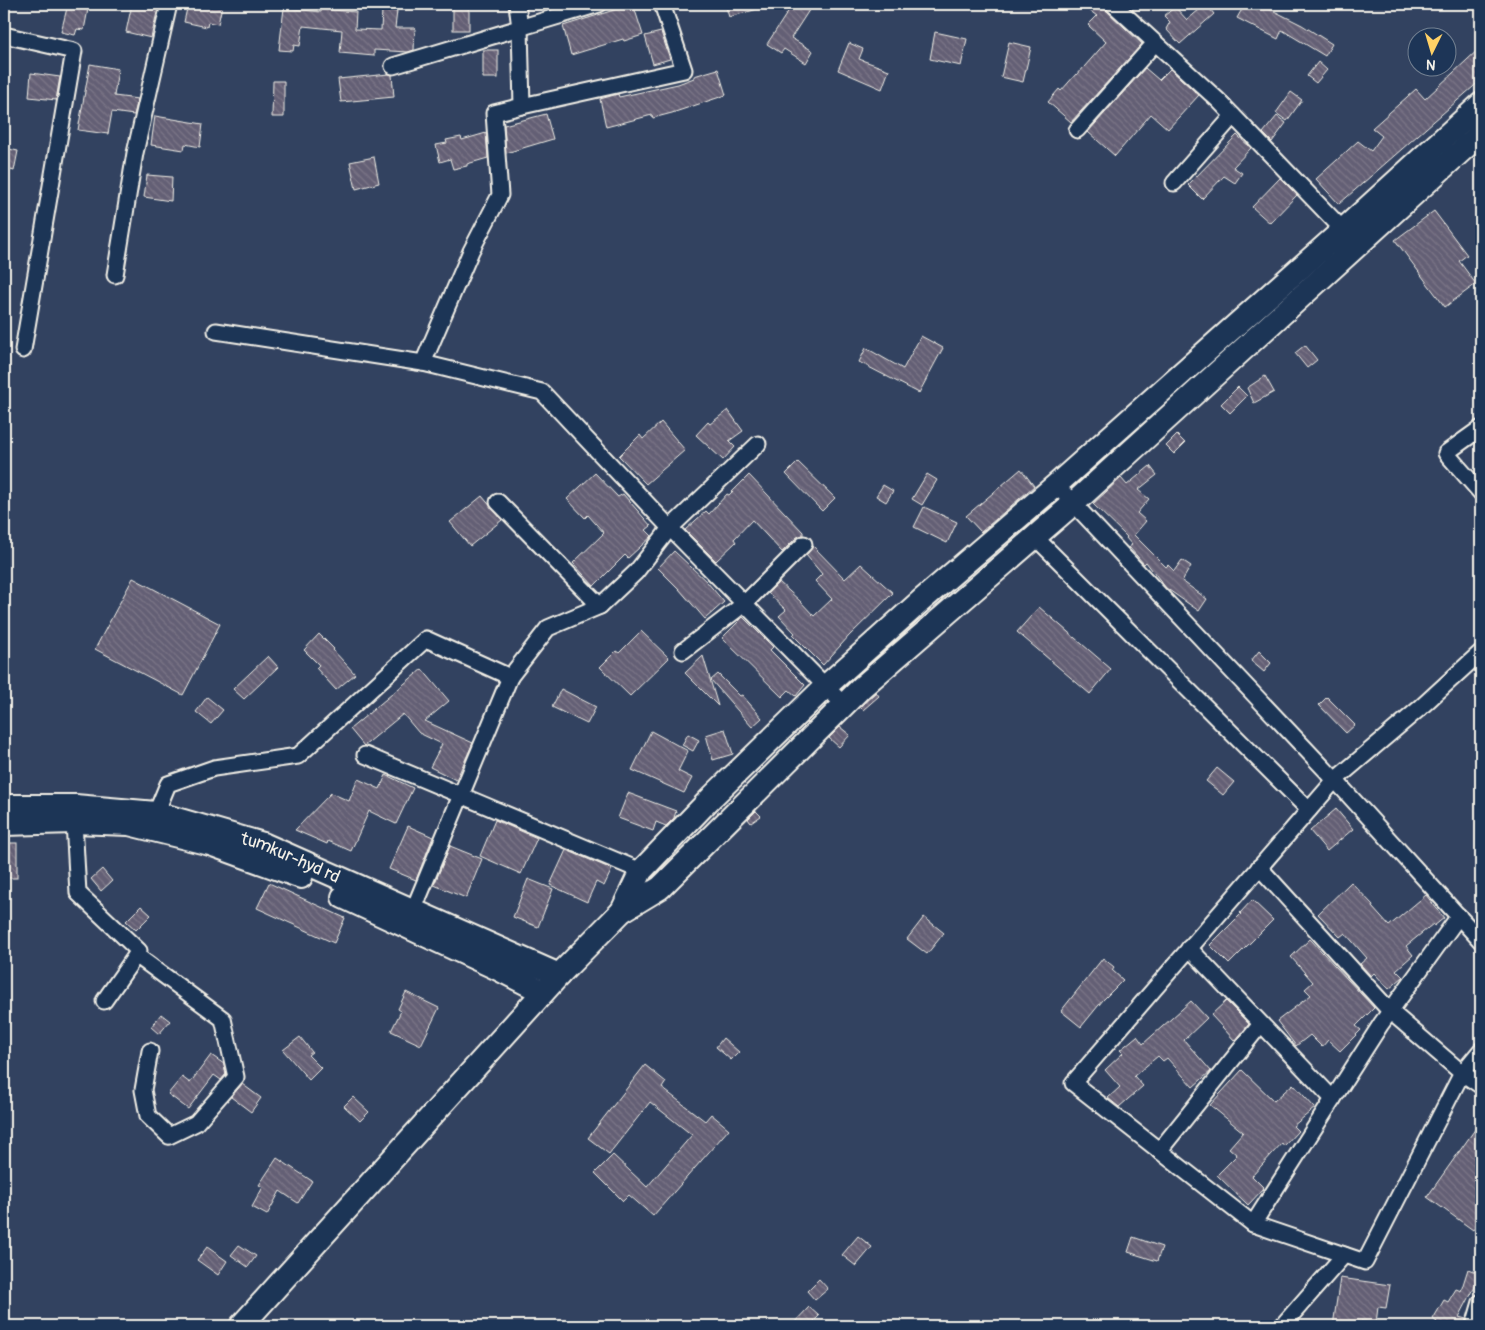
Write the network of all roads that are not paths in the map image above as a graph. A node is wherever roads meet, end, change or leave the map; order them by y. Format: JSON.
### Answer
{"nodes":[{"id":1,"x":169,"y":4,"type":"edge"},
{"id":2,"x":517,"y":4,"type":"edge"},
{"id":3,"x":599,"y":4,"type":"edge"},
{"id":4,"x":662,"y":4,"type":"edge"},
{"id":5,"x":1113,"y":4,"type":"edge"},
{"id":6,"x":520,"y":28,"type":"junction"},
{"id":7,"x":4,"y":35,"type":"edge"},
{"id":8,"x":1155,"y":43,"type":"junction"},
{"id":9,"x":394,"y":66,"type":"dead end"},
{"id":10,"x":1481,"y":104,"type":"edge"},
{"id":11,"x":522,"y":106,"type":"junction"},
{"id":12,"x":1233,"y":116,"type":"junction"},
{"id":13,"x":1077,"y":130,"type":"dead end"},
{"id":14,"x":1481,"y":133,"type":"edge"},
{"id":15,"x":1174,"y":183,"type":"dead end"},
{"id":16,"x":1351,"y":237,"type":"junction"},
{"id":17,"x":115,"y":275,"type":"dead end"},
{"id":18,"x":216,"y":331,"type":"dead end"},
{"id":19,"x":23,"y":350,"type":"dead end"},
{"id":20,"x":423,"y":363,"type":"junction"},
{"id":21,"x":1481,"y":428,"type":"edge"},
{"id":22,"x":758,"y":444,"type":"dead end"},
{"id":23,"x":1056,"y":485,"type":"junction"},
{"id":24,"x":1481,"y":493,"type":"edge"},
{"id":25,"x":498,"y":502,"type":"dead end"},
{"id":26,"x":1074,"y":503,"type":"junction"},
{"id":27,"x":670,"y":528,"type":"junction"},
{"id":28,"x":1035,"y":536,"type":"junction"},
{"id":29,"x":804,"y":544,"type":"dead end"},
{"id":30,"x":744,"y":604,"type":"junction"},
{"id":31,"x":600,"y":606,"type":"junction"},
{"id":32,"x":683,"y":651,"type":"dead end"},
{"id":33,"x":1481,"y":652,"type":"edge"},
{"id":34,"x":510,"y":677,"type":"junction"},
{"id":35,"x":825,"y":687,"type":"junction"},
{"id":36,"x":844,"y":705,"type":"junction"},
{"id":37,"x":366,"y":755,"type":"dead end"},
{"id":38,"x":1335,"y":780,"type":"junction"},
{"id":39,"x":461,"y":796,"type":"junction"},
{"id":40,"x":4,"y":806,"type":"edge"},
{"id":41,"x":1308,"y":810,"type":"junction"},
{"id":42,"x":156,"y":813,"type":"junction"},
{"id":43,"x":74,"y":822,"type":"junction"},
{"id":44,"x":4,"y":824,"type":"edge"},
{"id":45,"x":1259,"y":867,"type":"junction"},
{"id":46,"x":641,"y":871,"type":"junction"},
{"id":47,"x":413,"y":911,"type":"junction"},
{"id":48,"x":622,"y":911,"type":"junction"},
{"id":49,"x":1459,"y":916,"type":"junction"},
{"id":50,"x":1481,"y":941,"type":"edge"},
{"id":51,"x":1189,"y":948,"type":"junction"},
{"id":52,"x":136,"y":956,"type":"junction"},
{"id":53,"x":558,"y":975,"type":"junction"},
{"id":54,"x":543,"y":992,"type":"junction"},
{"id":55,"x":104,"y":1001,"type":"dead end"},
{"id":56,"x":1390,"y":1011,"type":"junction"},
{"id":57,"x":1262,"y":1024,"type":"junction"},
{"id":58,"x":1481,"y":1050,"type":"edge"},
{"id":59,"x":150,"y":1052,"type":"dead end"},
{"id":60,"x":1462,"y":1072,"type":"junction"},
{"id":61,"x":1481,"y":1086,"type":"edge"},
{"id":62,"x":1333,"y":1100,"type":"junction"},
{"id":63,"x":1159,"y":1151,"type":"junction"},
{"id":64,"x":1253,"y":1224,"type":"junction"},
{"id":65,"x":1344,"y":1255,"type":"junction"},
{"id":66,"x":1481,"y":1302,"type":"edge"},
{"id":67,"x":241,"y":1326,"type":"edge"},
{"id":68,"x":1282,"y":1326,"type":"edge"},
{"id":69,"x":1474,"y":1326,"type":"edge"}],
"edges":[{"from":1,"to":17,"type":"street"},
{"from":2,"to":6,"type":"street"},
{"from":3,"to":6,"type":"street"},
{"from":4,"to":11,"type":"street"},
{"from":5,"to":8,"type":"street"},
{"from":6,"to":9,"type":"street"},
{"from":6,"to":11,"type":"street"},
{"from":7,"to":19,"type":"street"},
{"from":8,"to":12,"type":"street"},
{"from":8,"to":13,"type":"street"},
{"from":10,"to":16,"type":"main road"},
{"from":11,"to":20,"type":"street"},
{"from":12,"to":15,"type":"street"},
{"from":12,"to":16,"type":"street"},
{"from":14,"to":16,"type":"main road"},
{"from":16,"to":23,"type":"main road"},
{"from":16,"to":26,"type":"main road"},
{"from":18,"to":20,"type":"street"},
{"from":20,"to":27,"type":"street"},
{"from":21,"to":24,"type":"street"},
{"from":22,"to":27,"type":"street"},
{"from":23,"to":26,"type":"street"},
{"from":23,"to":35,"type":"main road"},
{"from":25,"to":31,"type":"street"},
{"from":26,"to":28,"type":"main road"},
{"from":26,"to":38,"type":"street"},
{"from":27,"to":30,"type":"street"},
{"from":27,"to":31,"type":"street"},
{"from":28,"to":36,"type":"main road"},
{"from":28,"to":41,"type":"street"},
{"from":29,"to":30,"type":"street"},
{"from":30,"to":32,"type":"street"},
{"from":30,"to":35,"type":"street"},
{"from":31,"to":34,"type":"street"},
{"from":33,"to":38,"type":"street"},
{"from":34,"to":39,"type":"street"},
{"from":34,"to":42,"type":"street"},
{"from":35,"to":36,"type":"street"},
{"from":35,"to":46,"type":"main road"},
{"from":36,"to":48,"type":"main road"},
{"from":37,"to":39,"type":"street"},
{"from":38,"to":41,"type":"street"},
{"from":38,"to":49,"type":"street"},
{"from":39,"to":46,"type":"street"},
{"from":39,"to":47,"type":"street"},
{"from":40,"to":42,"type":"main road","name":"tumkur-hyd rd"},
{"from":41,"to":45,"type":"street"},
{"from":42,"to":47,"type":"main road","name":"tumkur-hyd rd"},
{"from":43,"to":44,"type":"main road"},
{"from":43,"to":52,"type":"street"},
{"from":43,"to":54,"type":"main road"},
{"from":45,"to":51,"type":"street"},
{"from":45,"to":56,"type":"street"},
{"from":46,"to":48,"type":"main road"},
{"from":47,"to":53,"type":"main road","name":"tumkur-hyd rd"},
{"from":48,"to":53,"type":"main road"},
{"from":49,"to":50,"type":"street"},
{"from":49,"to":56,"type":"street"},
{"from":51,"to":57,"type":"street"},
{"from":51,"to":63,"type":"street"},
{"from":52,"to":55,"type":"street"},
{"from":52,"to":59,"type":"street"},
{"from":53,"to":54,"type":"main road"},
{"from":54,"to":67,"type":"main road"},
{"from":56,"to":60,"type":"street"},
{"from":56,"to":62,"type":"street"},
{"from":57,"to":62,"type":"street"},
{"from":57,"to":63,"type":"street"},
{"from":58,"to":60,"type":"street"},
{"from":60,"to":61,"type":"street"},
{"from":60,"to":65,"type":"street"},
{"from":62,"to":64,"type":"street"},
{"from":63,"to":64,"type":"street"},
{"from":64,"to":65,"type":"street"},
{"from":65,"to":68,"type":"street"},
{"from":66,"to":69,"type":"street"}]}
